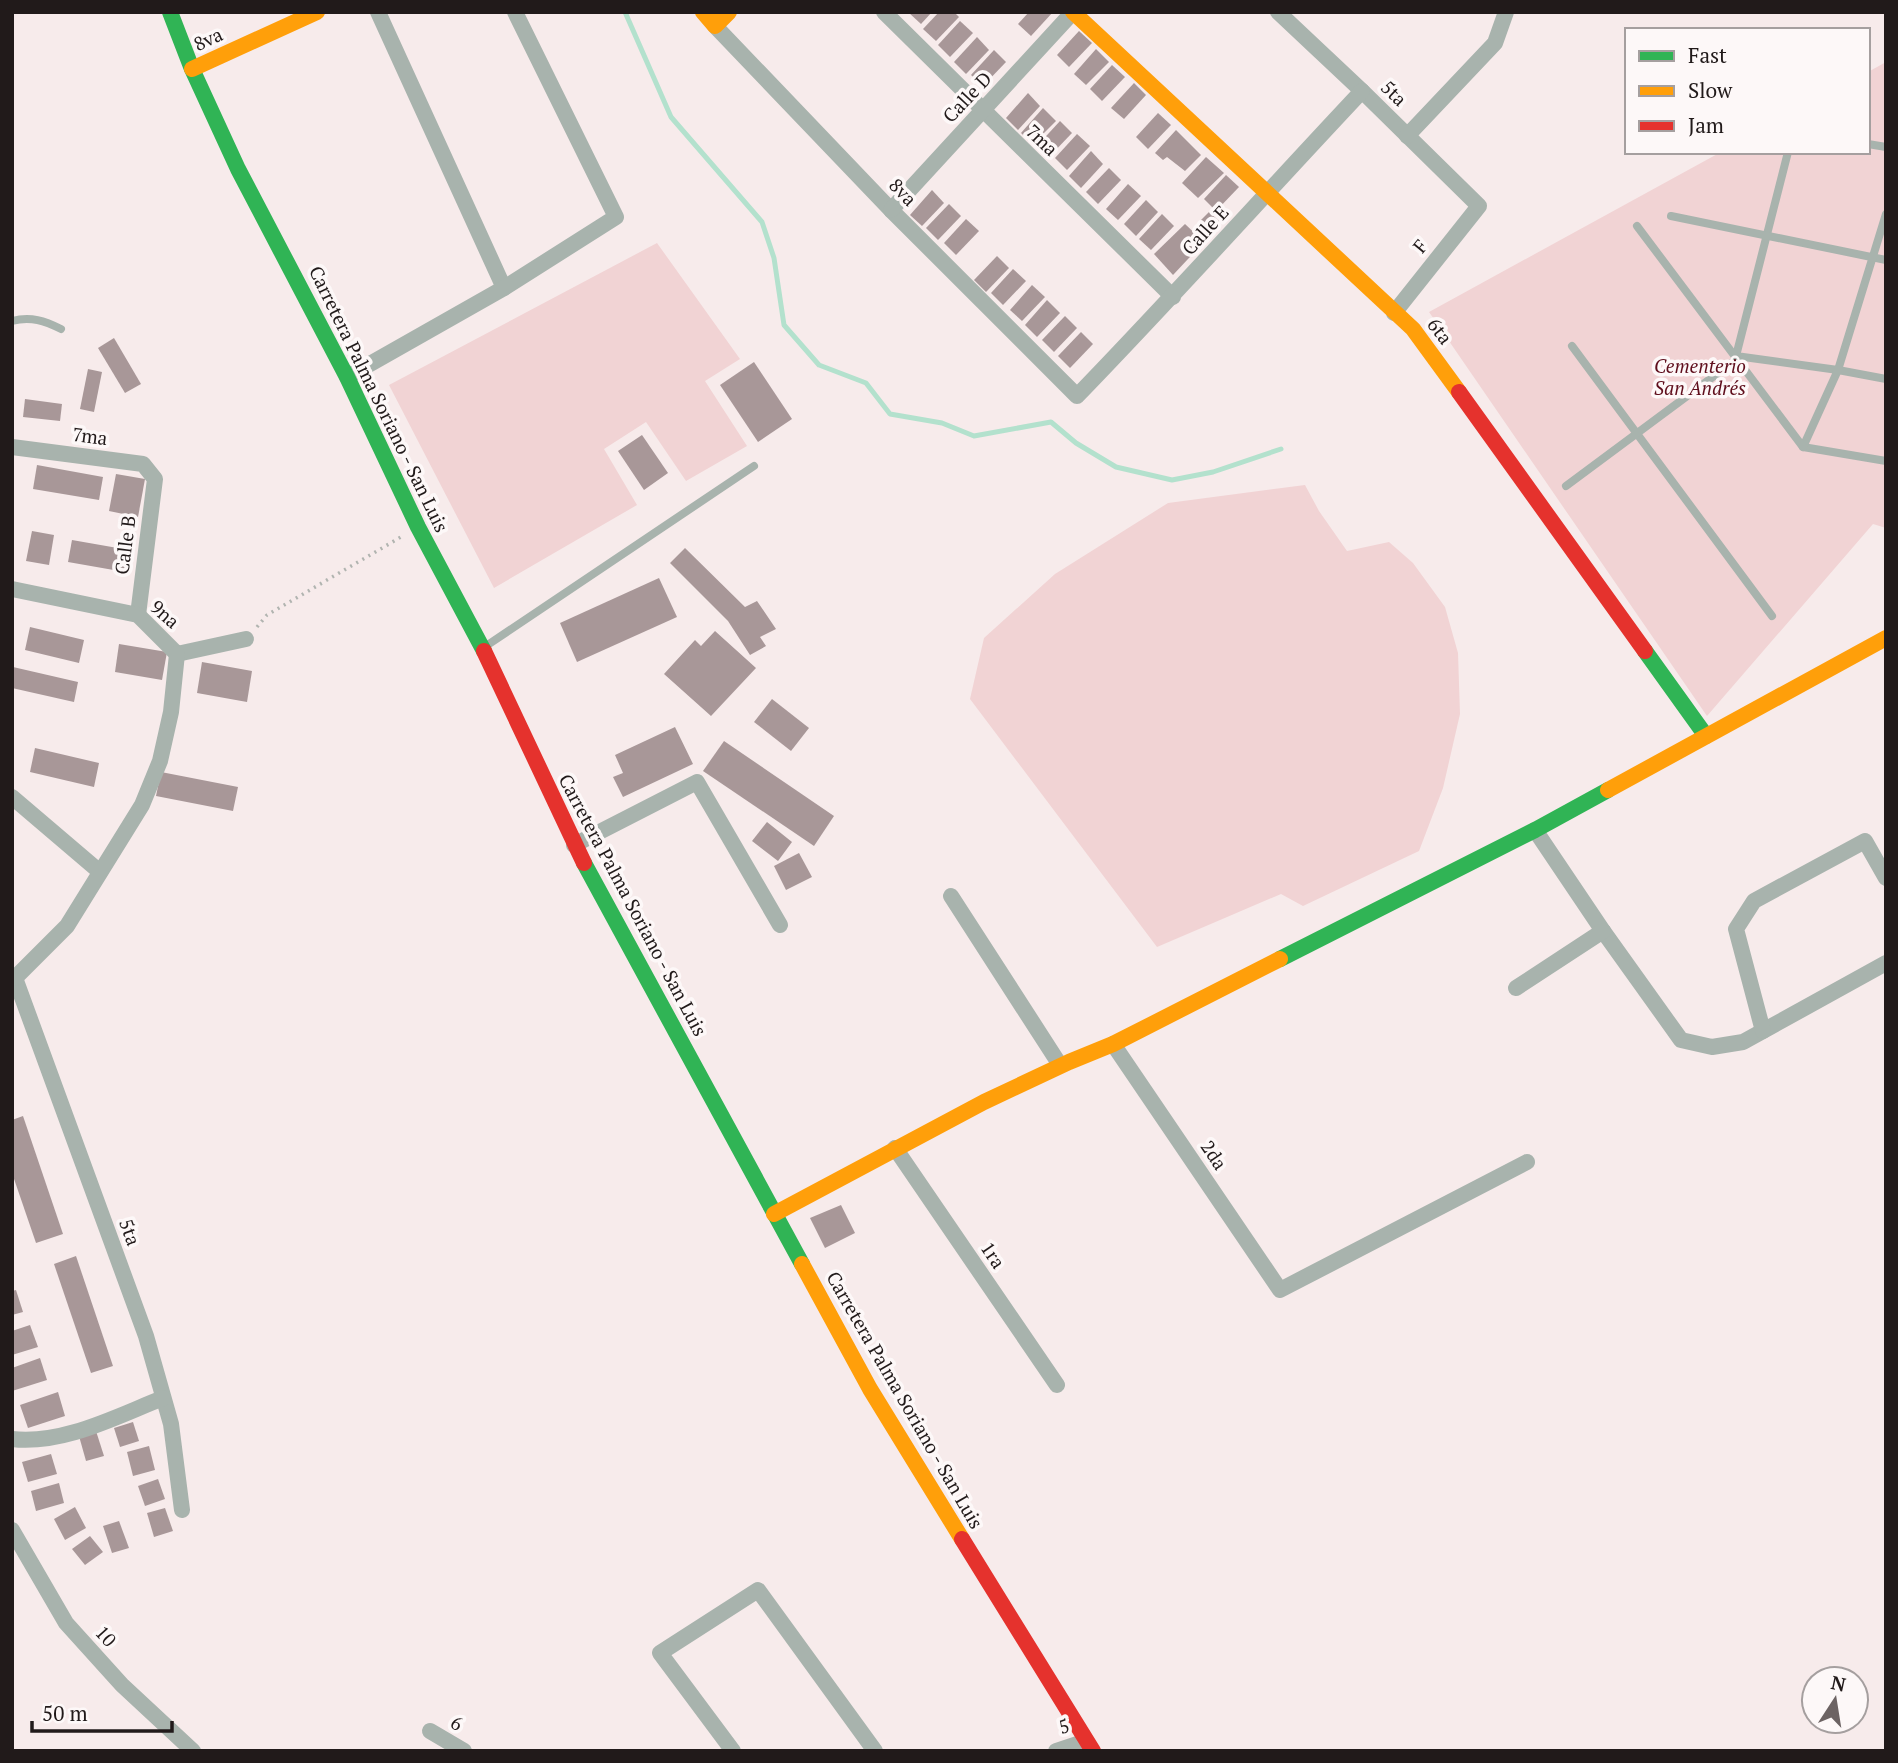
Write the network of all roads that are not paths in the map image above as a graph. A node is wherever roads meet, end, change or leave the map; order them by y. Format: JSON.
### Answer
{"nodes":[{"id":1,"x":170,"y":12,"type":"edge"},
{"id":2,"x":317,"y":12,"type":"edge"},
{"id":3,"x":378,"y":12,"type":"edge"},
{"id":4,"x":515,"y":12,"type":"edge"},
{"id":5,"x":703,"y":12,"type":"edge"},
{"id":6,"x":729,"y":12,"type":"edge"},
{"id":7,"x":884,"y":12,"type":"edge"},
{"id":8,"x":1073,"y":12,"type":"edge"},
{"id":9,"x":1278,"y":12,"type":"edge"},
{"id":10,"x":1506,"y":12,"type":"edge"},
{"id":11,"x":715,"y":26,"type":"junction"},
{"id":12,"x":192,"y":69,"type":"junction"},
{"id":13,"x":1362,"y":91,"type":"junction"},
{"id":14,"x":983,"y":111,"type":"junction"},
{"id":15,"x":1407,"y":136,"type":"junction"},
{"id":16,"x":1787,"y":154,"type":"edge"},
{"id":17,"x":1266,"y":193,"type":"junction"},
{"id":18,"x":1479,"y":206,"type":"joint"},
{"id":19,"x":891,"y":209,"type":"junction"},
{"id":20,"x":1886,"y":214,"type":"edge"},
{"id":21,"x":1671,"y":216,"type":"dead end"},
{"id":22,"x":1637,"y":226,"type":"dead end"},
{"id":23,"x":1766,"y":236,"type":"junction"},
{"id":24,"x":1872,"y":257,"type":"junction"},
{"id":25,"x":1886,"y":260,"type":"edge"},
{"id":26,"x":504,"y":288,"type":"junction"},
{"id":27,"x":1173,"y":297,"type":"junction"},
{"id":28,"x":1394,"y":313,"type":"junction"},
{"id":29,"x":12,"y":321,"type":"edge"},
{"id":30,"x":61,"y":329,"type":"dead end"},
{"id":31,"x":1572,"y":346,"type":"dead end"},
{"id":32,"x":1737,"y":359,"type":"junction"},
{"id":33,"x":1838,"y":370,"type":"junction"},
{"id":34,"x":347,"y":377,"type":"junction"},
{"id":35,"x":1886,"y":379,"type":"edge"},
{"id":36,"x":1077,"y":396,"type":"joint"},
{"id":37,"x":1637,"y":433,"type":"junction"},
{"id":38,"x":1803,"y":447,"type":"junction"},
{"id":39,"x":13,"y":450,"type":"edge"},
{"id":40,"x":1886,"y":461,"type":"edge"},
{"id":41,"x":754,"y":466,"type":"dead end"},
{"id":42,"x":155,"y":479,"type":"joint"},
{"id":43,"x":1566,"y":486,"type":"dead end"},
{"id":44,"x":12,"y":589,"type":"edge"},
{"id":45,"x":138,"y":615,"type":"junction"},
{"id":46,"x":1772,"y":616,"type":"dead end"},
{"id":47,"x":246,"y":639,"type":"road end"},
{"id":48,"x":1886,"y":639,"type":"edge"},
{"id":49,"x":483,"y":648,"type":"junction"},
{"id":50,"x":177,"y":653,"type":"junction"},
{"id":51,"x":1706,"y":736,"type":"junction"},
{"id":52,"x":12,"y":797,"type":"edge"},
{"id":53,"x":1535,"y":830,"type":"junction"},
{"id":54,"x":574,"y":845,"type":"junction"},
{"id":55,"x":100,"y":872,"type":"junction"},
{"id":56,"x":1886,"y":878,"type":"edge"},
{"id":57,"x":951,"y":896,"type":"dead end"},
{"id":58,"x":780,"y":925,"type":"dead end"},
{"id":59,"x":1603,"y":931,"type":"junction"},
{"id":60,"x":1886,"y":963,"type":"edge"},
{"id":61,"x":13,"y":978,"type":"edge"},
{"id":62,"x":1516,"y":988,"type":"dead end"},
{"id":63,"x":1763,"y":1031,"type":"junction"},
{"id":64,"x":1113,"y":1044,"type":"junction"},
{"id":65,"x":1060,"y":1065,"type":"junction"},
{"id":66,"x":895,"y":1148,"type":"junction"},
{"id":67,"x":1527,"y":1162,"type":"dead end"},
{"id":68,"x":774,"y":1214,"type":"junction"},
{"id":69,"x":1057,"y":1385,"type":"dead end"},
{"id":70,"x":163,"y":1398,"type":"junction"},
{"id":71,"x":12,"y":1439,"type":"edge"},
{"id":72,"x":182,"y":1510,"type":"dead end"},
{"id":73,"x":12,"y":1530,"type":"edge"},
{"id":74,"x":430,"y":1731,"type":"dead end"},
{"id":75,"x":1089,"y":1746,"type":"edge"},
{"id":76,"x":193,"y":1751,"type":"edge"},
{"id":77,"x":464,"y":1751,"type":"edge"},
{"id":78,"x":733,"y":1751,"type":"edge"},
{"id":79,"x":875,"y":1751,"type":"edge"},
{"id":80,"x":1056,"y":1751,"type":"edge"}],
"edges":[{"from":1,"to":12,"type":"street","name":"Carretera Palma Soriano - San Luis"},
{"from":2,"to":12,"type":"street","name":"8va"},
{"from":3,"to":26,"type":"street"},
{"from":4,"to":26,"type":"street"},
{"from":5,"to":11,"type":"street","name":"8va"},
{"from":6,"to":11,"type":"street"},
{"from":7,"to":14,"type":"street","name":"7ma"},
{"from":8,"to":14,"type":"street","name":"Calle D"},
{"from":8,"to":17,"type":"street","name":"6ta"},
{"from":9,"to":13,"type":"street","name":"5ta"},
{"from":10,"to":15,"type":"street"},
{"from":11,"to":19,"type":"street","name":"8va"},
{"from":12,"to":34,"type":"street","name":"Carretera Palma Soriano - San Luis"},
{"from":13,"to":15,"type":"street","name":"5ta"},
{"from":13,"to":17,"type":"street","name":"Calle E"},
{"from":14,"to":19,"type":"street","name":"Calle D"},
{"from":14,"to":27,"type":"street","name":"7ma"},
{"from":15,"to":18,"type":"street","name":"5ta"},
{"from":16,"to":23,"type":"lane"},
{"from":17,"to":27,"type":"street","name":"Calle E"},
{"from":17,"to":28,"type":"street","name":"6ta"},
{"from":18,"to":28,"type":"street","name":"F"},
{"from":19,"to":36,"type":"street","name":"8va"},
{"from":20,"to":24,"type":"lane"},
{"from":21,"to":23,"type":"lane"},
{"from":22,"to":32,"type":"lane"},
{"from":23,"to":24,"type":"lane"},
{"from":23,"to":33,"type":"lane"},
{"from":24,"to":25,"type":"lane"},
{"from":24,"to":33,"type":"lane"},
{"from":26,"to":34,"type":"street"},
{"from":27,"to":36,"type":"street","name":"Calle E"},
{"from":28,"to":51,"type":"street","name":"6ta"},
{"from":29,"to":30,"type":"lane"},
{"from":31,"to":37,"type":"lane"},
{"from":32,"to":37,"type":"lane"},
{"from":32,"to":38,"type":"lane"},
{"from":33,"to":35,"type":"lane"},
{"from":33,"to":38,"type":"lane"},
{"from":34,"to":49,"type":"street","name":"Carretera Palma Soriano - San Luis"},
{"from":37,"to":43,"type":"lane"},
{"from":37,"to":46,"type":"lane"},
{"from":38,"to":40,"type":"lane"},
{"from":39,"to":42,"type":"street","name":"7ma"},
{"from":41,"to":49,"type":"lane"},
{"from":42,"to":45,"type":"street","name":"Calle B"},
{"from":44,"to":45,"type":"street","name":"9na"},
{"from":45,"to":50,"type":"street","name":"9na"},
{"from":47,"to":50,"type":"street","name":"9na"},
{"from":48,"to":51,"type":"street"},
{"from":49,"to":54,"type":"street","name":"Carretera Palma Soriano - San Luis"},
{"from":50,"to":55,"type":"street"},
{"from":51,"to":53,"type":"street"},
{"from":52,"to":55,"type":"street"},
{"from":53,"to":59,"type":"street"},
{"from":53,"to":64,"type":"street"},
{"from":54,"to":58,"type":"street"},
{"from":54,"to":68,"type":"street","name":"Carretera Palma Soriano - San Luis"},
{"from":55,"to":61,"type":"street"},
{"from":56,"to":63,"type":"street"},
{"from":57,"to":65,"type":"street"},
{"from":59,"to":62,"type":"street"},
{"from":59,"to":63,"type":"street"},
{"from":60,"to":63,"type":"street"},
{"from":61,"to":70,"type":"street","name":"5ta"},
{"from":64,"to":65,"type":"street"},
{"from":64,"to":67,"type":"street","name":"2da"},
{"from":65,"to":66,"type":"street"},
{"from":66,"to":68,"type":"street"},
{"from":66,"to":69,"type":"street","name":"1ra"},
{"from":68,"to":75,"type":"street","name":"Carretera Palma Soriano - San Luis"},
{"from":70,"to":71,"type":"street"},
{"from":70,"to":72,"type":"street","name":"5ta"},
{"from":73,"to":76,"type":"street","name":"10"},
{"from":74,"to":77,"type":"street","name":"6"},
{"from":75,"to":80,"type":"street","name":"5"},
{"from":78,"to":79,"type":"street"}]}
